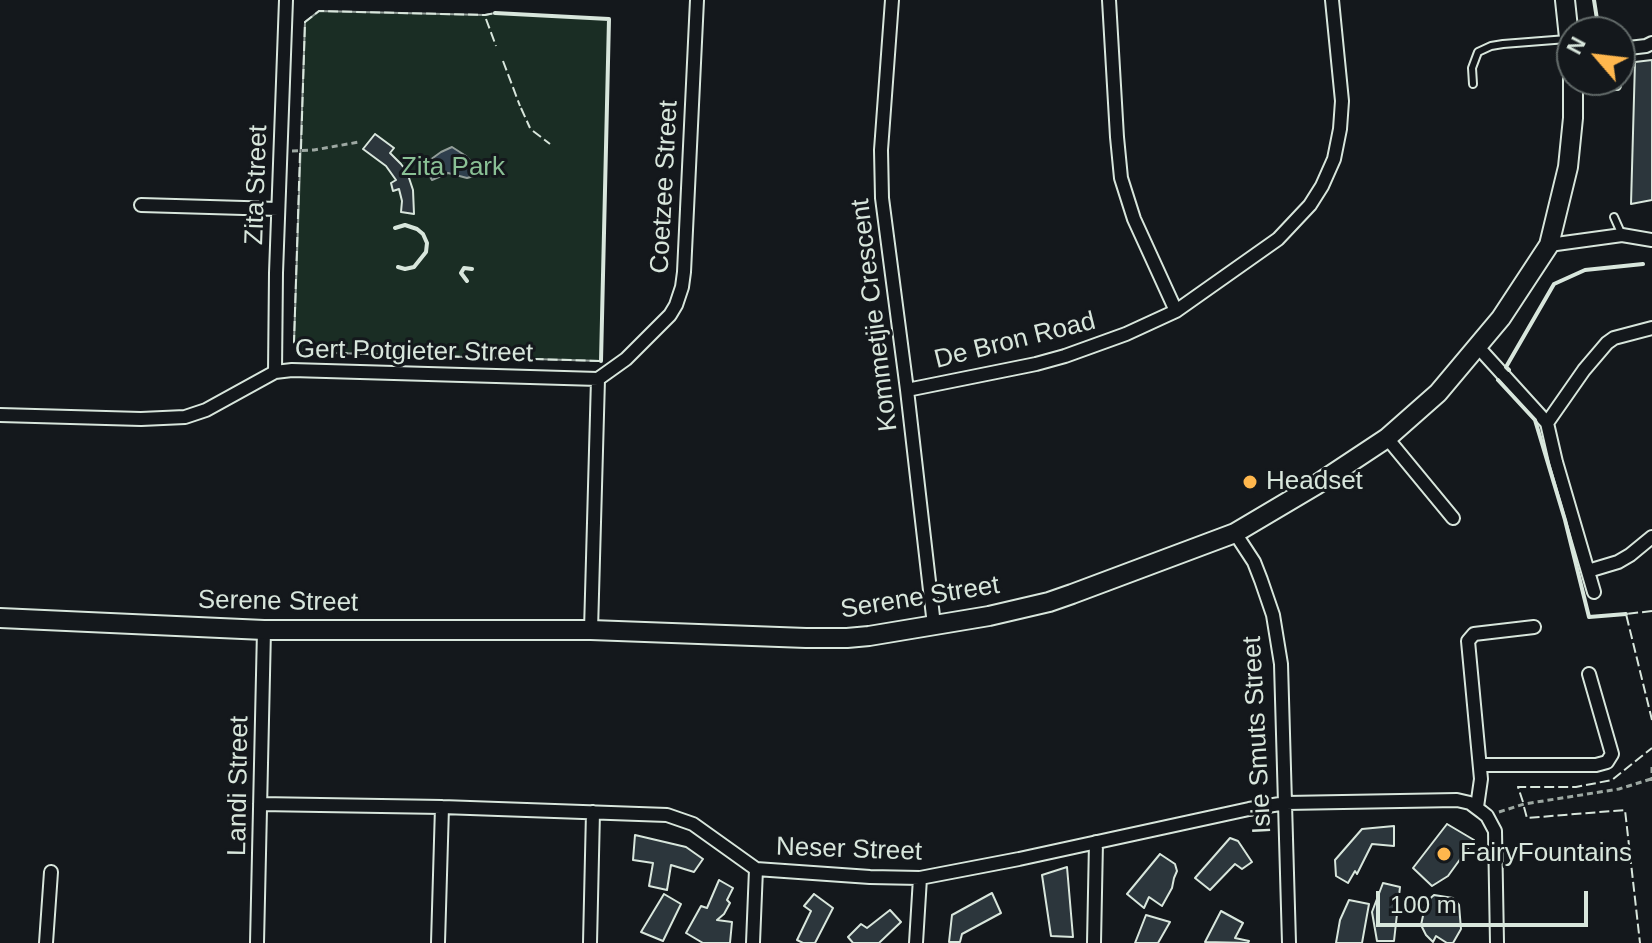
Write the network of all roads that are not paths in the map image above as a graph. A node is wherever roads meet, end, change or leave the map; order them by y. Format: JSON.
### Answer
{"nodes":[{"id":1,"x":286,"y":0,"type":"edge"},
{"id":2,"x":697,"y":0,"type":"edge"},
{"id":3,"x":892,"y":0,"type":"edge"},
{"id":4,"x":1109,"y":0,"type":"edge"},
{"id":5,"x":1332,"y":0,"type":"edge"},
{"id":6,"x":1556,"y":48,"type":"edge"},
{"id":7,"x":1473,"y":84,"type":"dead end"},
{"id":8,"x":1573,"y":96,"type":"edge"},
{"id":9,"x":141,"y":205,"type":"dead end"},
{"id":10,"x":278,"y":209,"type":"junction"},
{"id":11,"x":1614,"y":217,"type":"dead end"},
{"id":12,"x":1622,"y":235,"type":"junction"},
{"id":13,"x":1651,"y":244,"type":"edge"},
{"id":14,"x":1549,"y":245,"type":"junction"},
{"id":15,"x":1176,"y":311,"type":"junction"},
{"id":16,"x":1652,"y":328,"type":"edge"},
{"id":17,"x":1478,"y":347,"type":"junction"},
{"id":18,"x":275,"y":372,"type":"junction"},
{"id":19,"x":598,"y":379,"type":"junction"},
{"id":20,"x":907,"y":390,"type":"junction"},
{"id":21,"x":0,"y":415,"type":"edge"},
{"id":22,"x":1547,"y":423,"type":"junction"},
{"id":23,"x":1387,"y":438,"type":"junction"},
{"id":24,"x":1453,"y":518,"type":"dead end"},
{"id":25,"x":1235,"y":533,"type":"junction"},
{"id":26,"x":1652,"y":537,"type":"edge"},
{"id":27,"x":1588,"y":571,"type":"junction"},
{"id":28,"x":1594,"y":592,"type":"dead end"},
{"id":29,"x":0,"y":618,"type":"edge"},
{"id":30,"x":934,"y":625,"type":"junction"},
{"id":31,"x":1534,"y":627,"type":"dead end"},
{"id":32,"x":264,"y":630,"type":"junction"},
{"id":33,"x":591,"y":630,"type":"junction"},
{"id":34,"x":1589,"y":674,"type":"dead end"},
{"id":35,"x":1480,"y":765,"type":"junction"},
{"id":36,"x":1286,"y":803,"type":"junction"},
{"id":37,"x":260,"y":804,"type":"junction"},
{"id":38,"x":442,"y":807,"type":"junction"},
{"id":39,"x":1477,"y":807,"type":"junction"},
{"id":40,"x":593,"y":812,"type":"junction"},
{"id":41,"x":1096,"y":842,"type":"junction"},
{"id":42,"x":756,"y":869,"type":"junction"},
{"id":43,"x":51,"y":872,"type":"dead end"},
{"id":44,"x":920,"y":878,"type":"junction"},
{"id":45,"x":46,"y":943,"type":"edge"},
{"id":46,"x":257,"y":943,"type":"edge"},
{"id":47,"x":438,"y":943,"type":"edge"},
{"id":48,"x":590,"y":943,"type":"edge"},
{"id":49,"x":753,"y":943,"type":"edge"},
{"id":50,"x":916,"y":943,"type":"edge"},
{"id":51,"x":1094,"y":943,"type":"edge"},
{"id":52,"x":1289,"y":943,"type":"edge"},
{"id":53,"x":1497,"y":943,"type":"edge"}],
"edges":[{"from":1,"to":10,"type":"street","name":"Zita Street"},
{"from":2,"to":19,"type":"street","name":"Coetzee Street"},
{"from":3,"to":20,"type":"street","name":"Kommetjie Crescent"},
{"from":4,"to":15,"type":"street"},
{"from":5,"to":15,"type":"street","name":"De Bron Road"},
{"from":6,"to":7,"type":"lane"},
{"from":8,"to":14,"type":"street","name":"Serene Street"},
{"from":9,"to":10,"type":"street"},
{"from":10,"to":18,"type":"street","name":"Zita Street"},
{"from":11,"to":12,"type":"lane"},
{"from":12,"to":13,"type":"street"},
{"from":12,"to":14,"type":"street"},
{"from":14,"to":17,"type":"street","name":"Serene Street"},
{"from":15,"to":20,"type":"street","name":"De Bron Road"},
{"from":16,"to":22,"type":"street"},
{"from":17,"to":22,"type":"street"},
{"from":17,"to":23,"type":"street","name":"Serene Street"},
{"from":18,"to":19,"type":"street","name":"Gert Potgieter Street"},
{"from":18,"to":21,"type":"street","name":"Gert Potgieter Street"},
{"from":19,"to":33,"type":"street"},
{"from":20,"to":30,"type":"street","name":"Kommetjie Crescent"},
{"from":22,"to":27,"type":"street"},
{"from":23,"to":24,"type":"street"},
{"from":23,"to":25,"type":"street","name":"Serene Street"},
{"from":25,"to":30,"type":"street","name":"Serene Street"},
{"from":25,"to":36,"type":"street","name":"Isie Smuts Street"},
{"from":26,"to":27,"type":"street"},
{"from":27,"to":28,"type":"street"},
{"from":29,"to":32,"type":"street","name":"Serene Street"},
{"from":30,"to":33,"type":"street","name":"Serene Street"},
{"from":31,"to":35,"type":"street"},
{"from":32,"to":33,"type":"street","name":"Serene Street"},
{"from":32,"to":37,"type":"street","name":"Landi Street"},
{"from":34,"to":35,"type":"street"},
{"from":35,"to":39,"type":"street"},
{"from":36,"to":39,"type":"street","name":"Neser Street"},
{"from":36,"to":41,"type":"street","name":"Neser Street"},
{"from":36,"to":52,"type":"street","name":"Isie Smuts Street"},
{"from":37,"to":38,"type":"street","name":"Neser Street"},
{"from":37,"to":46,"type":"street","name":"Landi Street"},
{"from":38,"to":40,"type":"street","name":"Neser Street"},
{"from":38,"to":47,"type":"street"},
{"from":39,"to":53,"type":"street"},
{"from":40,"to":42,"type":"street","name":"Neser Street"},
{"from":40,"to":48,"type":"street"},
{"from":41,"to":44,"type":"street","name":"Neser Street"},
{"from":41,"to":51,"type":"street"},
{"from":42,"to":44,"type":"street","name":"Neser Street"},
{"from":42,"to":49,"type":"street"},
{"from":43,"to":45,"type":"street"},
{"from":44,"to":50,"type":"street"}]}
